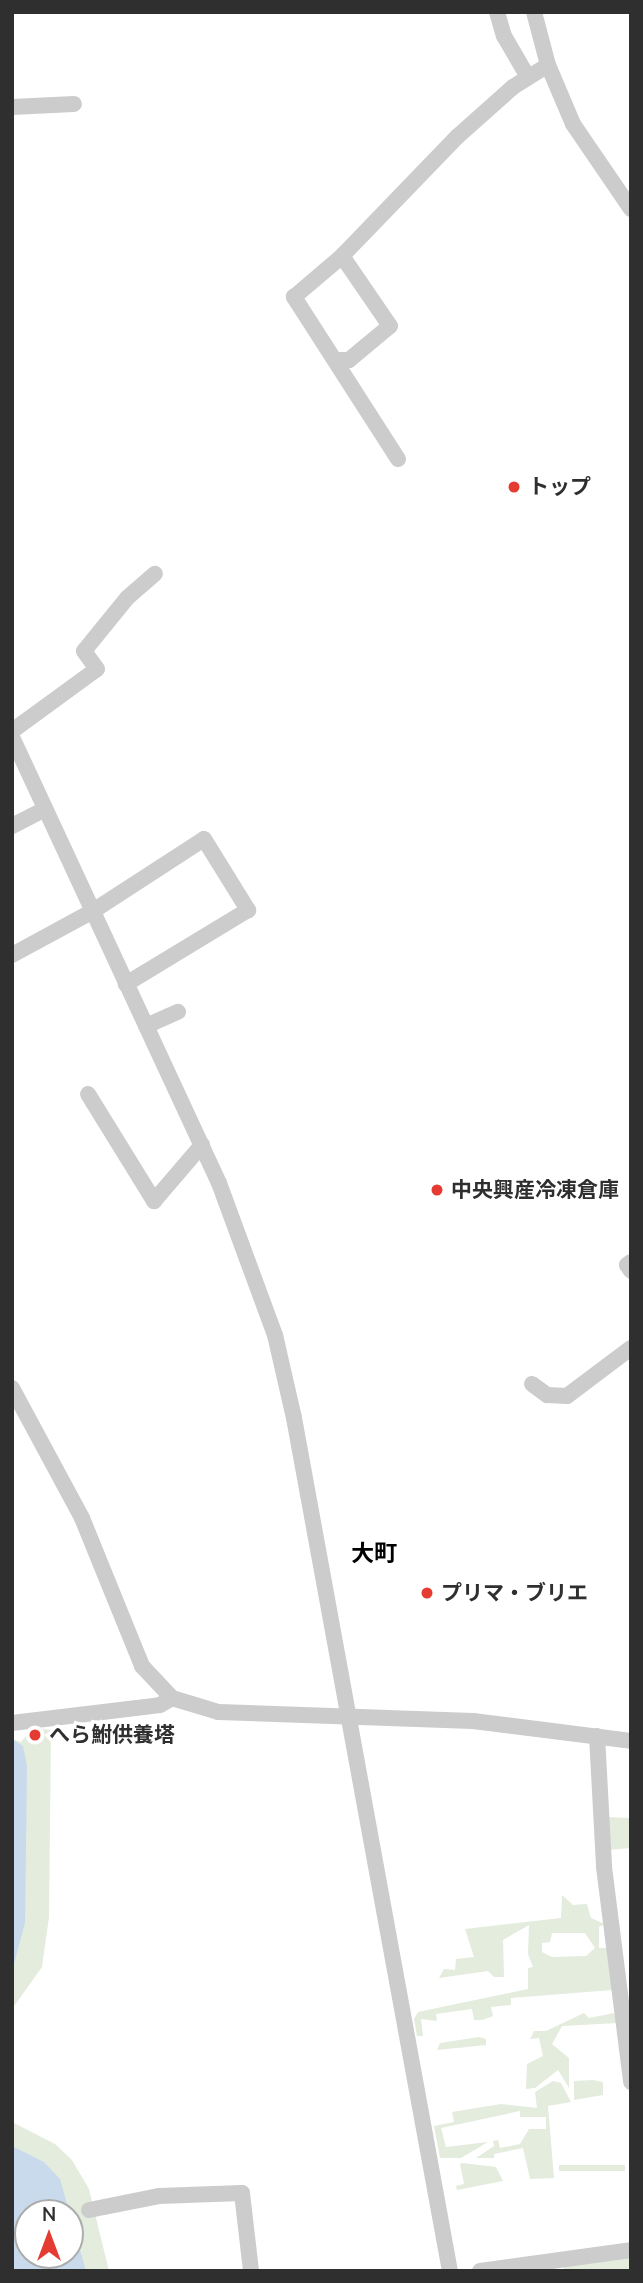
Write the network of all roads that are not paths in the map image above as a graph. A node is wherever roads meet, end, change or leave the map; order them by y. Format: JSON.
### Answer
{"nodes":[{"id":1,"x":497,"y":12,"type":"edge"},
{"id":2,"x":534,"y":12,"type":"edge"},
{"id":3,"x":548,"y":65,"type":"junction"},
{"id":4,"x":528,"y":77,"type":"junction"},
{"id":5,"x":74,"y":104,"type":"dead end"},
{"id":6,"x":12,"y":107,"type":"edge"},
{"id":7,"x":631,"y":209,"type":"edge"},
{"id":8,"x":342,"y":256,"type":"junction"},
{"id":9,"x":338,"y":360,"type":"junction"},
{"id":10,"x":398,"y":459,"type":"dead end"},
{"id":11,"x":155,"y":574,"type":"dead end"},
{"id":12,"x":12,"y":731,"type":"edge"},
{"id":13,"x":12,"y":737,"type":"edge"},
{"id":14,"x":19,"y":770,"type":"edge"},
{"id":15,"x":45,"y":809,"type":"junction"},
{"id":16,"x":12,"y":825,"type":"edge"},
{"id":17,"x":93,"y":911,"type":"junction"},
{"id":18,"x":12,"y":955,"type":"edge"},
{"id":19,"x":126,"y":984,"type":"junction"},
{"id":20,"x":178,"y":1012,"type":"dead end"},
{"id":21,"x":146,"y":1026,"type":"junction"},
{"id":22,"x":88,"y":1094,"type":"dead end"},
{"id":23,"x":202,"y":1146,"type":"junction"},
{"id":24,"x":631,"y":1262,"type":"edge"},
{"id":25,"x":631,"y":1271,"type":"edge"},
{"id":26,"x":631,"y":1348,"type":"edge"},
{"id":27,"x":532,"y":1384,"type":"dead end"},
{"id":28,"x":12,"y":1388,"type":"edge"},
{"id":29,"x":172,"y":1699,"type":"junction"},
{"id":30,"x":346,"y":1715,"type":"junction"},
{"id":31,"x":12,"y":1723,"type":"edge"},
{"id":32,"x":597,"y":1736,"type":"junction"},
{"id":33,"x":631,"y":1741,"type":"edge"},
{"id":34,"x":631,"y":2082,"type":"edge"},
{"id":35,"x":89,"y":2210,"type":"dead end"},
{"id":36,"x":631,"y":2250,"type":"edge"},
{"id":37,"x":251,"y":2271,"type":"edge"},
{"id":38,"x":450,"y":2271,"type":"edge"},
{"id":39,"x":480,"y":2271,"type":"edge"}],
"edges":[{"from":1,"to":4,"type":"street"},
{"from":2,"to":3,"type":"street"},
{"from":3,"to":4,"type":"street"},
{"from":3,"to":7,"type":"street"},
{"from":4,"to":8,"type":"street"},
{"from":5,"to":6,"type":"street"},
{"from":8,"to":9,"type":"street"},
{"from":8,"to":9,"type":"street"},
{"from":9,"to":10,"type":"street"},
{"from":11,"to":12,"type":"street"},
{"from":13,"to":14,"type":"street"},
{"from":14,"to":15,"type":"street"},
{"from":15,"to":16,"type":"street"},
{"from":15,"to":17,"type":"street"},
{"from":17,"to":18,"type":"street"},
{"from":17,"to":19,"type":"street"},
{"from":17,"to":19,"type":"street"},
{"from":19,"to":21,"type":"street"},
{"from":20,"to":21,"type":"street"},
{"from":21,"to":23,"type":"street"},
{"from":22,"to":23,"type":"street"},
{"from":23,"to":30,"type":"street"},
{"from":24,"to":25,"type":"street"},
{"from":26,"to":27,"type":"street"},
{"from":28,"to":29,"type":"street"},
{"from":29,"to":30,"type":"street"},
{"from":29,"to":31,"type":"street"},
{"from":30,"to":32,"type":"street"},
{"from":30,"to":38,"type":"street"},
{"from":32,"to":33,"type":"street"},
{"from":32,"to":34,"type":"street"},
{"from":35,"to":37,"type":"street"},
{"from":36,"to":39,"type":"street"}]}
